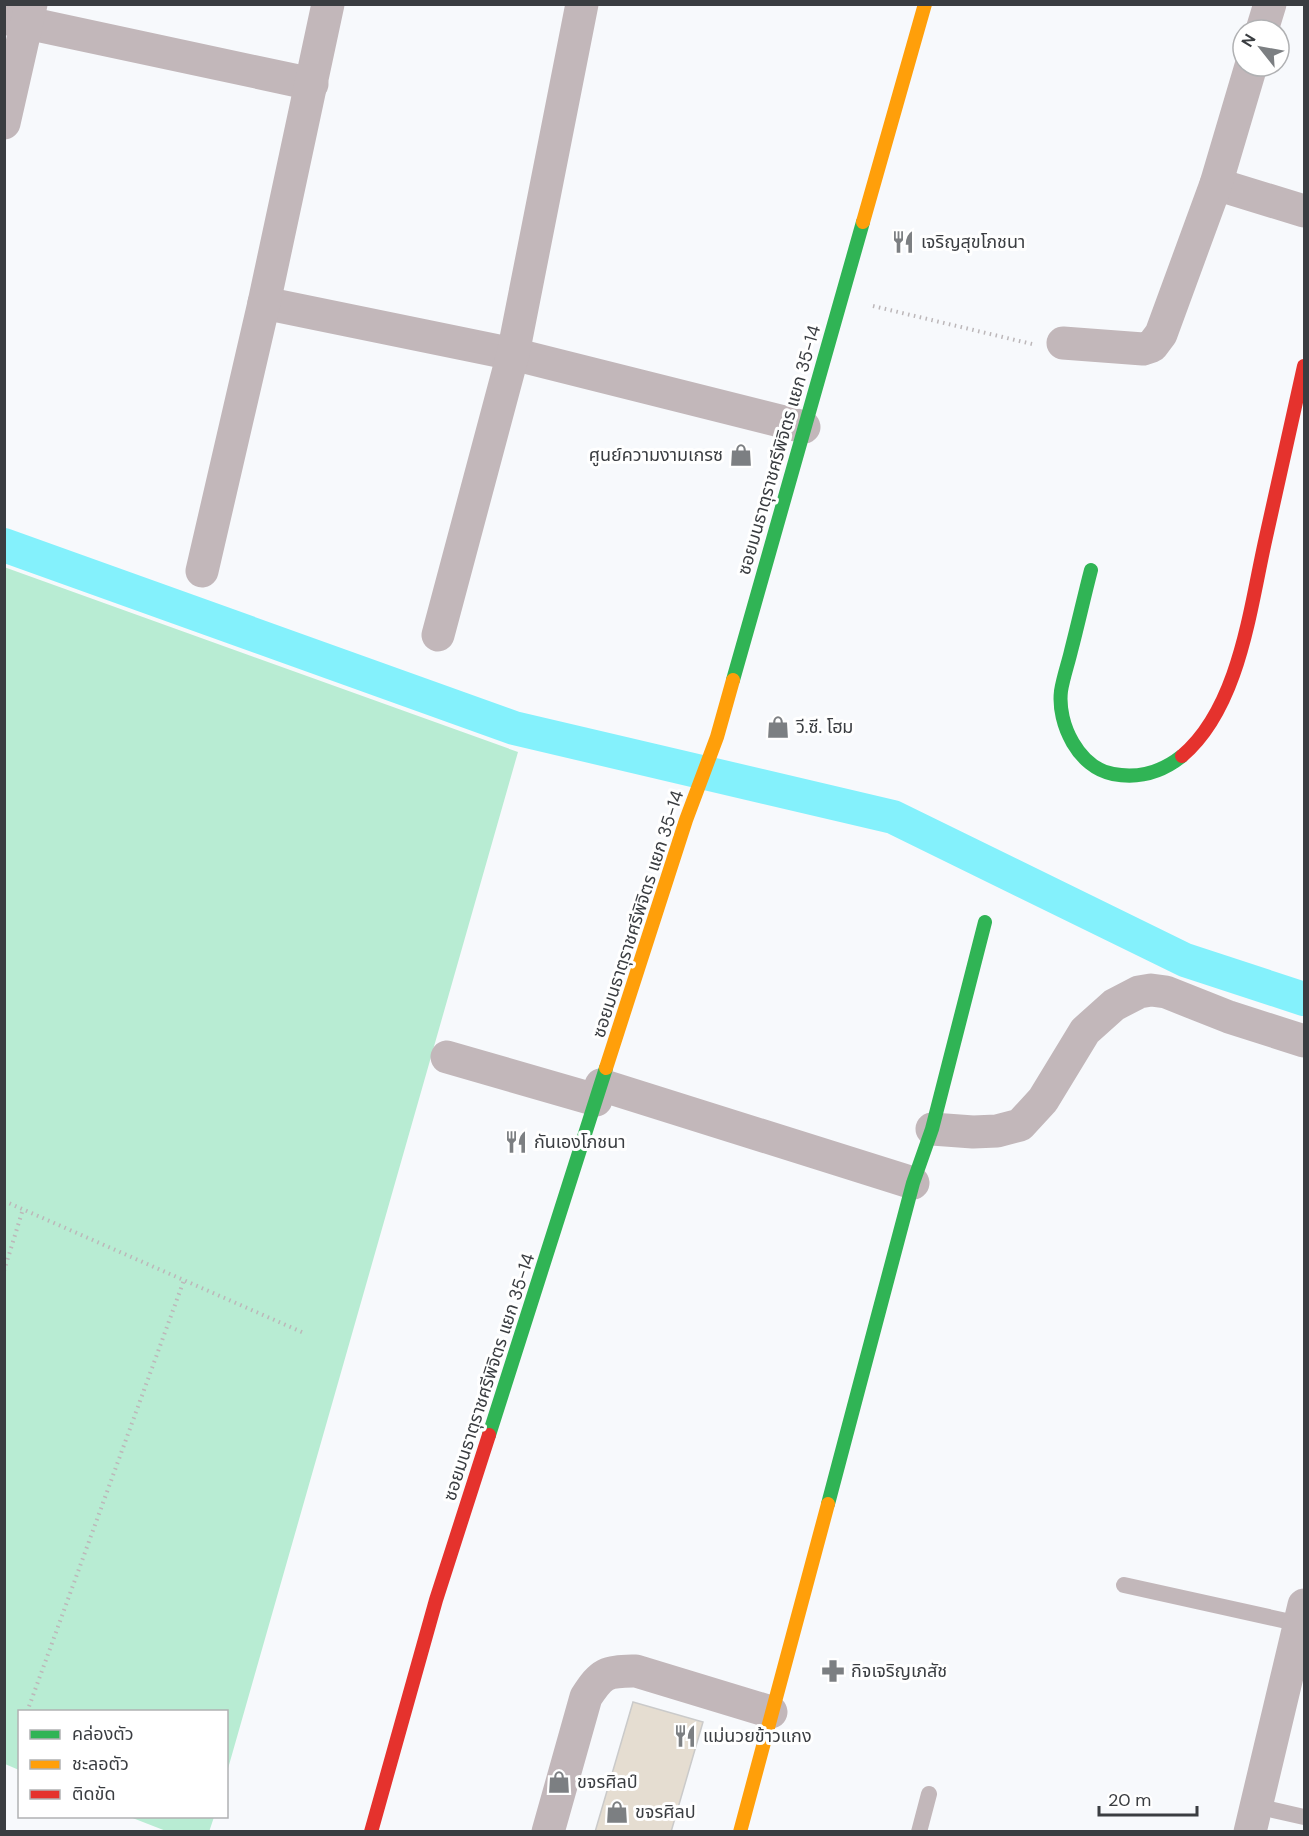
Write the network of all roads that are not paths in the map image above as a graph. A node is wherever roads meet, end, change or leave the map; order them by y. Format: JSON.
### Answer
{"nodes":[{"id":1,"x":328,"y":4,"type":"edge"},
{"id":2,"x":582,"y":4,"type":"edge"},
{"id":3,"x":925,"y":4,"type":"edge"},
{"id":4,"x":21,"y":15,"type":"edge"},
{"id":5,"x":1247,"y":78,"type":"edge"},
{"id":6,"x":312,"y":84,"type":"junction"},
{"id":7,"x":4,"y":123,"type":"edge"},
{"id":8,"x":1216,"y":184,"type":"junction"},
{"id":9,"x":1305,"y":212,"type":"edge"},
{"id":10,"x":264,"y":303,"type":"junction"},
{"id":11,"x":1048,"y":344,"type":"road end"},
{"id":12,"x":513,"y":354,"type":"junction"},
{"id":13,"x":1305,"y":366,"type":"edge"},
{"id":14,"x":804,"y":427,"type":"junction"},
{"id":15,"x":1091,"y":570,"type":"dead end"},
{"id":16,"x":202,"y":571,"type":"dead end"},
{"id":17,"x":438,"y":635,"type":"dead end"},
{"id":18,"x":985,"y":922,"type":"dead end"},
{"id":19,"x":1305,"y":1041,"type":"edge"},
{"id":20,"x":447,"y":1057,"type":"dead end"},
{"id":21,"x":599,"y":1092,"type":"junction"},
{"id":22,"x":932,"y":1129,"type":"junction"},
{"id":23,"x":913,"y":1183,"type":"junction"},
{"id":24,"x":1124,"y":1585,"type":"dead end"},
{"id":25,"x":1302,"y":1615,"type":"edge"},
{"id":26,"x":771,"y":1712,"type":"junction"},
{"id":27,"x":929,"y":1794,"type":"dead end"},
{"id":28,"x":1305,"y":1817,"type":"edge"},
{"id":29,"x":1253,"y":1819,"type":"edge"},
{"id":30,"x":371,"y":1832,"type":"edge"},
{"id":31,"x":548,"y":1832,"type":"edge"},
{"id":32,"x":740,"y":1832,"type":"edge"},
{"id":33,"x":919,"y":1832,"type":"edge"}],
"edges":[{"from":1,"to":6,"type":"street"},
{"from":2,"to":12,"type":"street"},
{"from":3,"to":14,"type":"street","name":"ซอยมนธาตุราชศรีพิจิตร แยก 35-14"},
{"from":4,"to":6,"type":"street"},
{"from":4,"to":7,"type":"street"},
{"from":5,"to":8,"type":"street"},
{"from":6,"to":10,"type":"street"},
{"from":8,"to":9,"type":"street"},
{"from":8,"to":11,"type":"street"},
{"from":10,"to":12,"type":"street"},
{"from":10,"to":16,"type":"street"},
{"from":12,"to":14,"type":"street"},
{"from":12,"to":17,"type":"street"},
{"from":13,"to":15,"type":"street"},
{"from":14,"to":21,"type":"street","name":"ซอยมนธาตุราชศรีพิจิตร แยก 35-14"},
{"from":18,"to":22,"type":"street"},
{"from":19,"to":22,"type":"street"},
{"from":20,"to":21,"type":"street"},
{"from":21,"to":23,"type":"street"},
{"from":21,"to":30,"type":"street","name":"ซอยมนธาตุราชศรีพิจิตร แยก 35-14"},
{"from":22,"to":23,"type":"street"},
{"from":23,"to":26,"type":"street"},
{"from":24,"to":25,"type":"lane"},
{"from":25,"to":29,"type":"street"},
{"from":26,"to":31,"type":"street"},
{"from":26,"to":32,"type":"street"},
{"from":27,"to":33,"type":"lane"},
{"from":28,"to":29,"type":"lane"}]}
